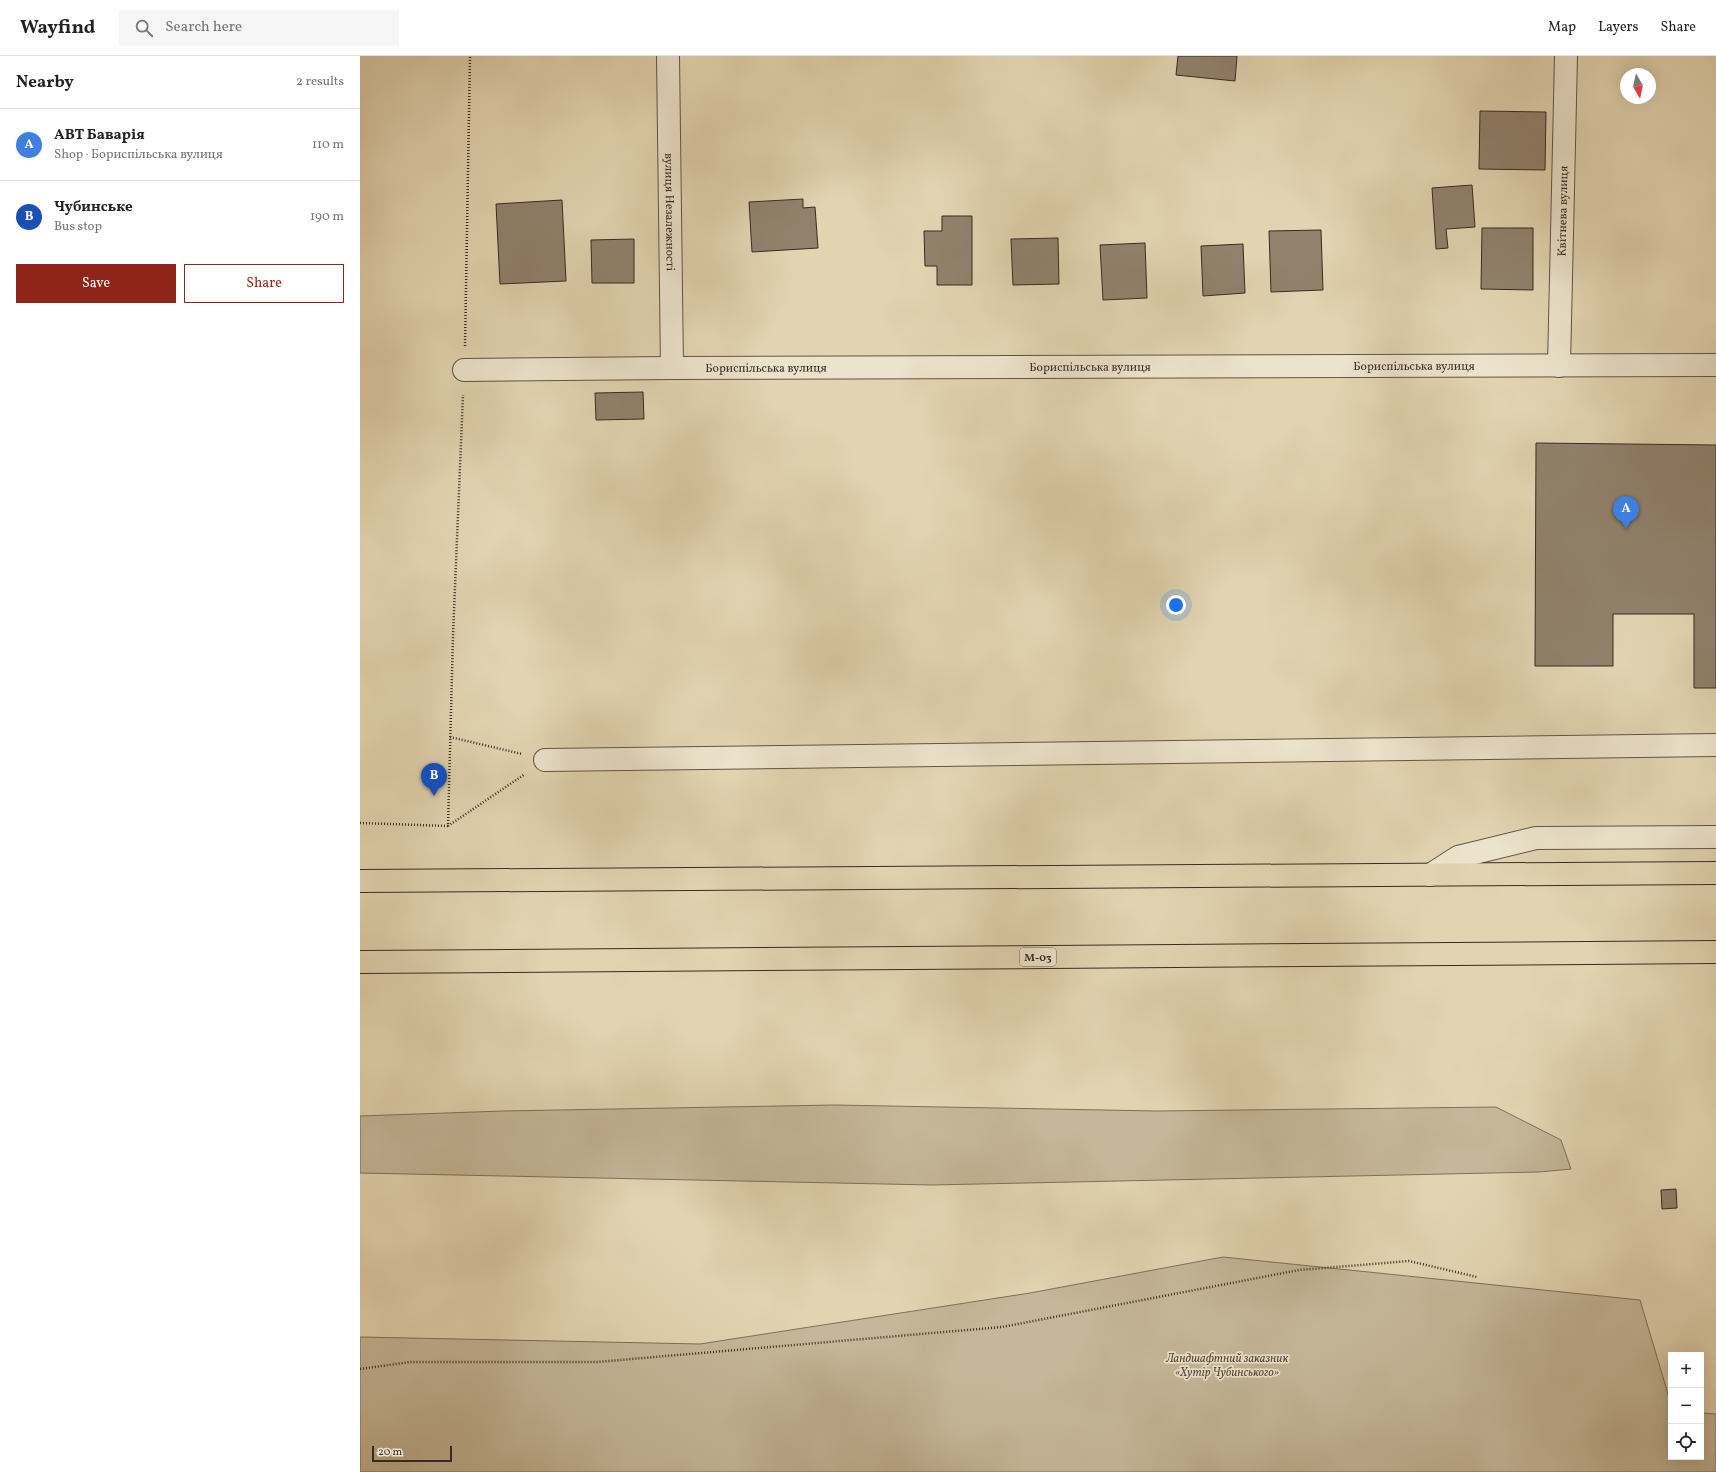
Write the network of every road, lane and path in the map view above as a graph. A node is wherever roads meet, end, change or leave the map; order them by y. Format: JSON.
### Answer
{"nodes":[{"id":1,"x":470,"y":56,"type":"edge"},
{"id":2,"x":668,"y":56,"type":"edge"},
{"id":3,"x":1566,"y":56,"type":"edge"},
{"id":4,"x":1559,"y":366,"type":"junction"},
{"id":5,"x":1716,"y":366,"type":"edge"},
{"id":6,"x":672,"y":368,"type":"junction"},
{"id":7,"x":464,"y":370,"type":"junction"},
{"id":8,"x":450,"y":737,"type":"junction"},
{"id":9,"x":1716,"y":745,"type":"edge"},
{"id":10,"x":545,"y":760,"type":"junction"},
{"id":11,"x":360,"y":823,"type":"edge"},
{"id":12,"x":448,"y":826,"type":"junction"},
{"id":13,"x":1716,"y":837,"type":"edge"},
{"id":14,"x":1716,"y":873,"type":"edge"},
{"id":15,"x":1430,"y":875,"type":"junction"},
{"id":16,"x":360,"y":881,"type":"edge"},
{"id":17,"x":1716,"y":952,"type":"edge"},
{"id":18,"x":360,"y":962,"type":"edge"},
{"id":19,"x":1477,"y":1277,"type":"dead end"},
{"id":20,"x":360,"y":1369,"type":"edge"}],
"edges":[{"from":1,"to":7,"type":"path"},
{"from":2,"to":6,"type":"street","name":"вулиця Незалежності"},
{"from":3,"to":4,"type":"street","name":"Квітнева вулиця"},
{"from":4,"to":5,"type":"street","name":"Бориспільська вулиця"},
{"from":4,"to":6,"type":"street","name":"Бориспільська вулиця"},
{"from":6,"to":7,"type":"street","name":"Бориспільська вулиця"},
{"from":7,"to":8,"type":"path"},
{"from":8,"to":10,"type":"path"},
{"from":8,"to":12,"type":"path"},
{"from":9,"to":10,"type":"street"},
{"from":10,"to":12,"type":"path"},
{"from":11,"to":12,"type":"path"},
{"from":13,"to":15,"type":"street"},
{"from":14,"to":15,"type":"highway"},
{"from":15,"to":16,"type":"highway"},
{"from":17,"to":18,"type":"highway","number":"М-03"},
{"from":19,"to":20,"type":"path"}]}
